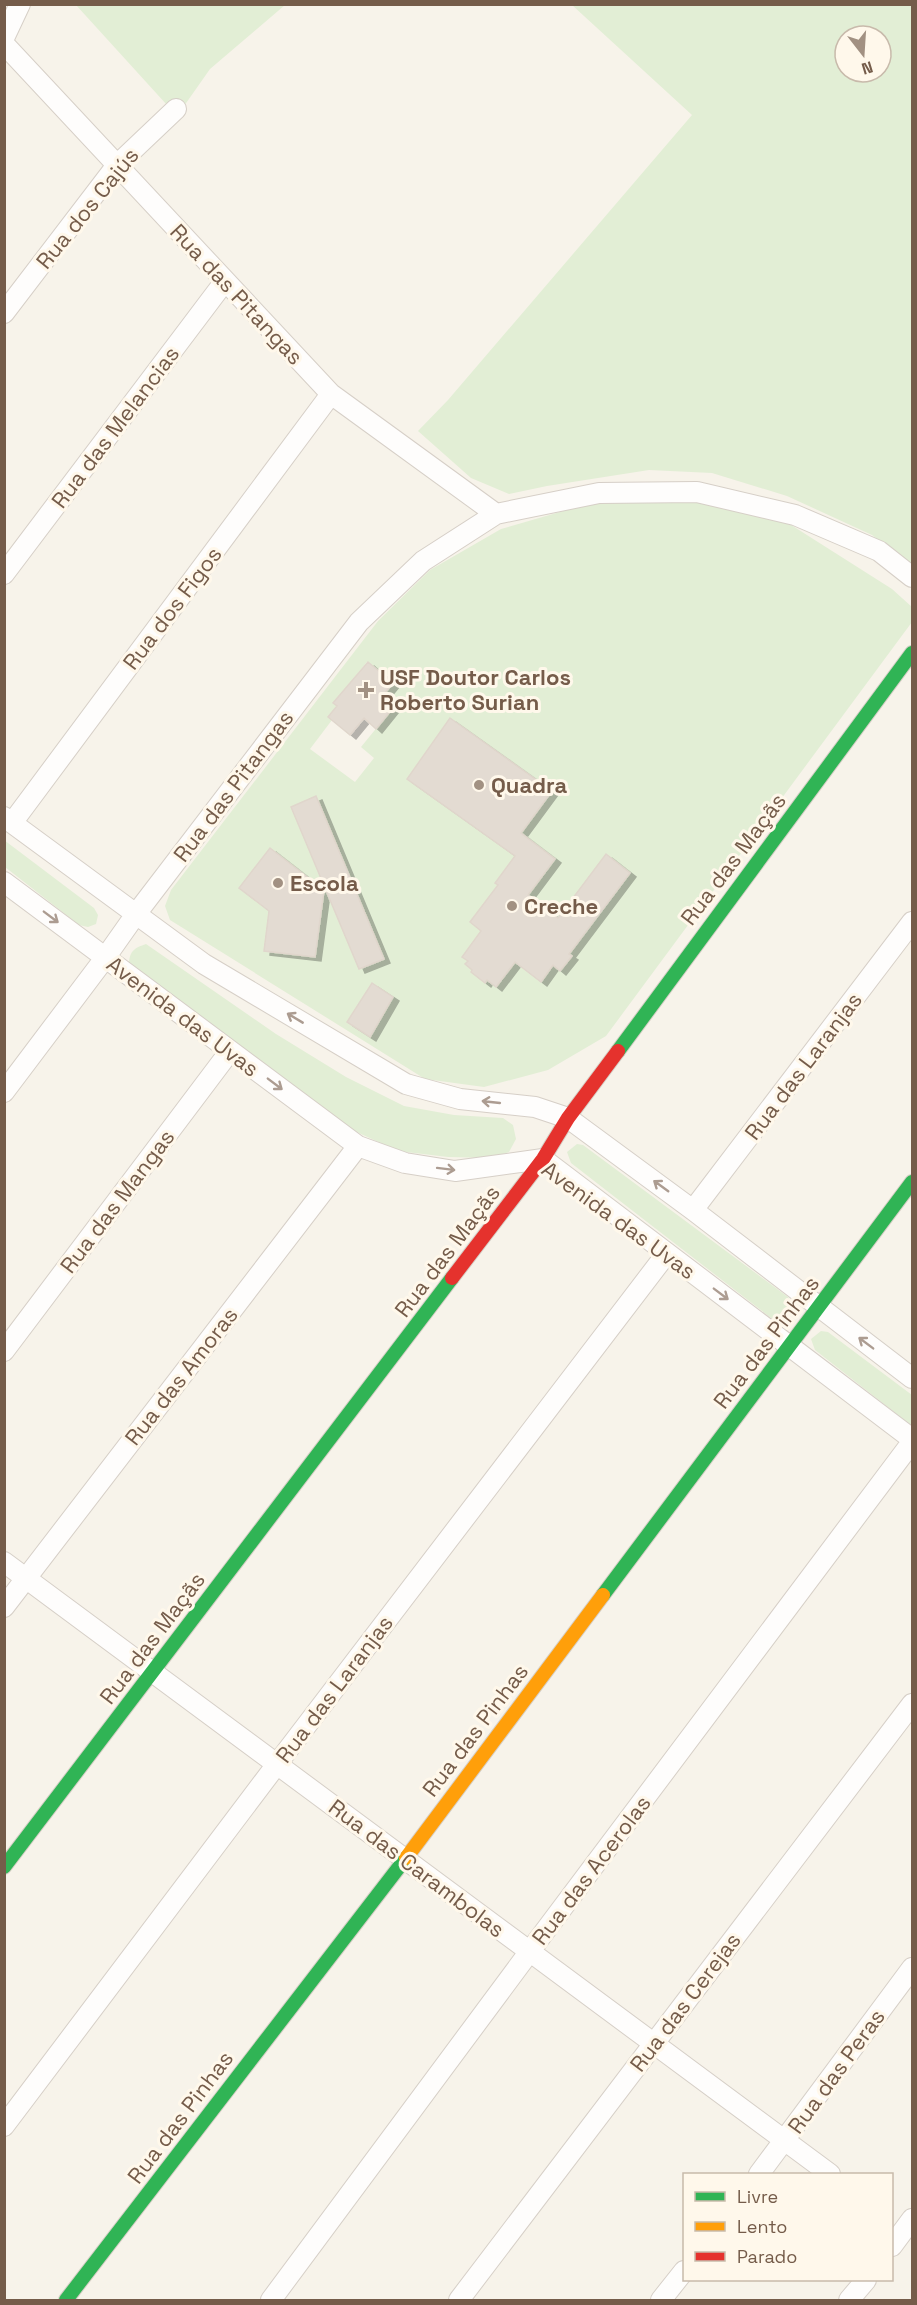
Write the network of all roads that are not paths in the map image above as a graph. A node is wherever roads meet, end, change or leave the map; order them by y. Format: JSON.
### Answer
{"nodes":[{"id":1,"x":20,"y":4,"type":"edge"},
{"id":2,"x":4,"y":38,"type":"edge"},
{"id":3,"x":4,"y":44,"type":"edge"},
{"id":4,"x":176,"y":109,"type":"dead end"},
{"id":5,"x":117,"y":165,"type":"junction"},
{"id":6,"x":225,"y":281,"type":"junction"},
{"id":7,"x":4,"y":313,"type":"edge"},
{"id":8,"x":331,"y":394,"type":"junction"},
{"id":9,"x":496,"y":514,"type":"junction"},
{"id":10,"x":4,"y":574,"type":"edge"},
{"id":11,"x":912,"y":577,"type":"edge"},
{"id":12,"x":912,"y":653,"type":"edge"},
{"id":13,"x":8,"y":820,"type":"edge"},
{"id":14,"x":4,"y":882,"type":"edge"},
{"id":15,"x":136,"y":914,"type":"junction"},
{"id":16,"x":912,"y":922,"type":"edge"},
{"id":17,"x":105,"y":958,"type":"junction"},
{"id":18,"x":231,"y":1051,"type":"junction"},
{"id":19,"x":4,"y":1092,"type":"edge"},
{"id":20,"x":568,"y":1118,"type":"junction"},
{"id":21,"x":358,"y":1146,"type":"junction"},
{"id":22,"x":543,"y":1159,"type":"junction"},
{"id":23,"x":912,"y":1182,"type":"edge"},
{"id":24,"x":693,"y":1210,"type":"junction"},
{"id":25,"x":667,"y":1253,"type":"junction"},
{"id":26,"x":818,"y":1306,"type":"junction"},
{"id":27,"x":790,"y":1346,"type":"junction"},
{"id":28,"x":4,"y":1351,"type":"edge"},
{"id":29,"x":912,"y":1378,"type":"edge"},
{"id":30,"x":912,"y":1441,"type":"edge"},
{"id":31,"x":4,"y":1562,"type":"edge"},
{"id":32,"x":26,"y":1578,"type":"junction"},
{"id":33,"x":4,"y":1607,"type":"edge"},
{"id":34,"x":153,"y":1672,"type":"junction"},
{"id":35,"x":912,"y":1704,"type":"edge"},
{"id":36,"x":277,"y":1764,"type":"junction"},
{"id":37,"x":405,"y":1859,"type":"junction"},
{"id":38,"x":4,"y":1867,"type":"edge"},
{"id":39,"x":530,"y":1952,"type":"junction"},
{"id":40,"x":912,"y":1968,"type":"edge"},
{"id":41,"x":653,"y":2043,"type":"junction"},
{"id":42,"x":4,"y":2126,"type":"edge"},
{"id":43,"x":785,"y":2141,"type":"junction"},
{"id":44,"x":761,"y":2173,"type":"edge"},
{"id":45,"x":827,"y":2173,"type":"edge"},
{"id":46,"x":905,"y":2226,"type":"edge"},
{"id":47,"x":893,"y":2243,"type":"edge"},
{"id":48,"x":683,"y":2272,"type":"edge"},
{"id":49,"x":865,"y":2281,"type":"edge"},
{"id":50,"x":66,"y":2301,"type":"edge"},
{"id":51,"x":271,"y":2301,"type":"edge"},
{"id":52,"x":459,"y":2301,"type":"edge"},
{"id":53,"x":661,"y":2301,"type":"edge"},
{"id":54,"x":849,"y":2301,"type":"edge"}],
"edges":[{"from":1,"to":2,"type":"street"},
{"from":3,"to":5,"type":"street","name":"Rua das Pitangas"},
{"from":4,"to":5,"type":"street","name":"Rua dos Cajús"},
{"from":5,"to":6,"type":"street","name":"Rua das Pitangas"},
{"from":5,"to":7,"type":"street","name":"Rua dos Cajús"},
{"from":6,"to":8,"type":"street","name":"Rua das Pitangas"},
{"from":6,"to":10,"type":"street","name":"Rua das Melancias"},
{"from":8,"to":9,"type":"street","name":"Rua das Pitangas"},
{"from":8,"to":13,"type":"street","name":"Rua dos Figos"},
{"from":9,"to":11,"type":"street","name":"Rua das Pitangas"},
{"from":9,"to":15,"type":"street","name":"Rua das Pitangas"},
{"from":12,"to":20,"type":"street","name":"Rua das Maçãs"},
{"from":13,"to":15,"type":"street"},
{"from":14,"to":17,"type":"street","name":"Avenida das Uvas","one_way":true},
{"from":15,"to":17,"type":"street","name":"Rua das Pitangas"},
{"from":20,"to":15,"type":"street","one_way":true},
{"from":16,"to":24,"type":"street","name":"Rua das Laranjas"},
{"from":17,"to":18,"type":"street","name":"Avenida das Uvas"},
{"from":17,"to":19,"type":"street","name":"Rua das Pitangas"},
{"from":18,"to":21,"type":"street","name":"Avenida das Uvas","one_way":true},
{"from":18,"to":28,"type":"street","name":"Rua das Mangas"},
{"from":20,"to":22,"type":"street","name":"Rua das Maçãs"},
{"from":24,"to":20,"type":"street","one_way":true},
{"from":21,"to":22,"type":"street","name":"Avenida das Uvas","one_way":true},
{"from":21,"to":32,"type":"street","name":"Rua das Amoras"},
{"from":22,"to":25,"type":"street","name":"Avenida das Uvas"},
{"from":22,"to":34,"type":"street","name":"Rua das Maçãs"},
{"from":23,"to":26,"type":"street","name":"Rua das Pinhas"},
{"from":24,"to":26,"type":"street"},
{"from":25,"to":27,"type":"street","name":"Avenida das Uvas","one_way":true},
{"from":25,"to":36,"type":"street","name":"Rua das Laranjas"},
{"from":26,"to":27,"type":"street","name":"Rua das Pinhas"},
{"from":29,"to":26,"type":"street","one_way":true},
{"from":27,"to":30,"type":"street","name":"Avenida das Uvas"},
{"from":27,"to":37,"type":"street","name":"Rua das Pinhas"},
{"from":30,"to":39,"type":"street","name":"Rua das Acerolas"},
{"from":31,"to":32,"type":"street","name":"Rua das Carambolas"},
{"from":32,"to":33,"type":"street","name":"Rua das Amoras"},
{"from":32,"to":34,"type":"street","name":"Rua das Carambolas"},
{"from":34,"to":36,"type":"street","name":"Rua das Carambolas"},
{"from":34,"to":38,"type":"street","name":"Rua das Maçãs"},
{"from":35,"to":41,"type":"street","name":"Rua das Cerejas"},
{"from":36,"to":37,"type":"street","name":"Rua das Carambolas"},
{"from":36,"to":42,"type":"street","name":"Rua das Laranjas"},
{"from":37,"to":39,"type":"street","name":"Rua das Carambolas"},
{"from":37,"to":50,"type":"street","name":"Rua das Pinhas"},
{"from":39,"to":41,"type":"street","name":"Rua das Carambolas"},
{"from":39,"to":51,"type":"street","name":"Rua das Acerolas"},
{"from":40,"to":43,"type":"street","name":"Rua das Peras"},
{"from":41,"to":43,"type":"street","name":"Rua das Carambolas"},
{"from":41,"to":52,"type":"street","name":"Rua das Cerejas"},
{"from":43,"to":44,"type":"street","name":"Rua das Peras"},
{"from":43,"to":45,"type":"street","name":"Rua das Carambolas"},
{"from":46,"to":47,"type":"street"},
{"from":48,"to":53,"type":"street"},
{"from":49,"to":54,"type":"street"}]}
